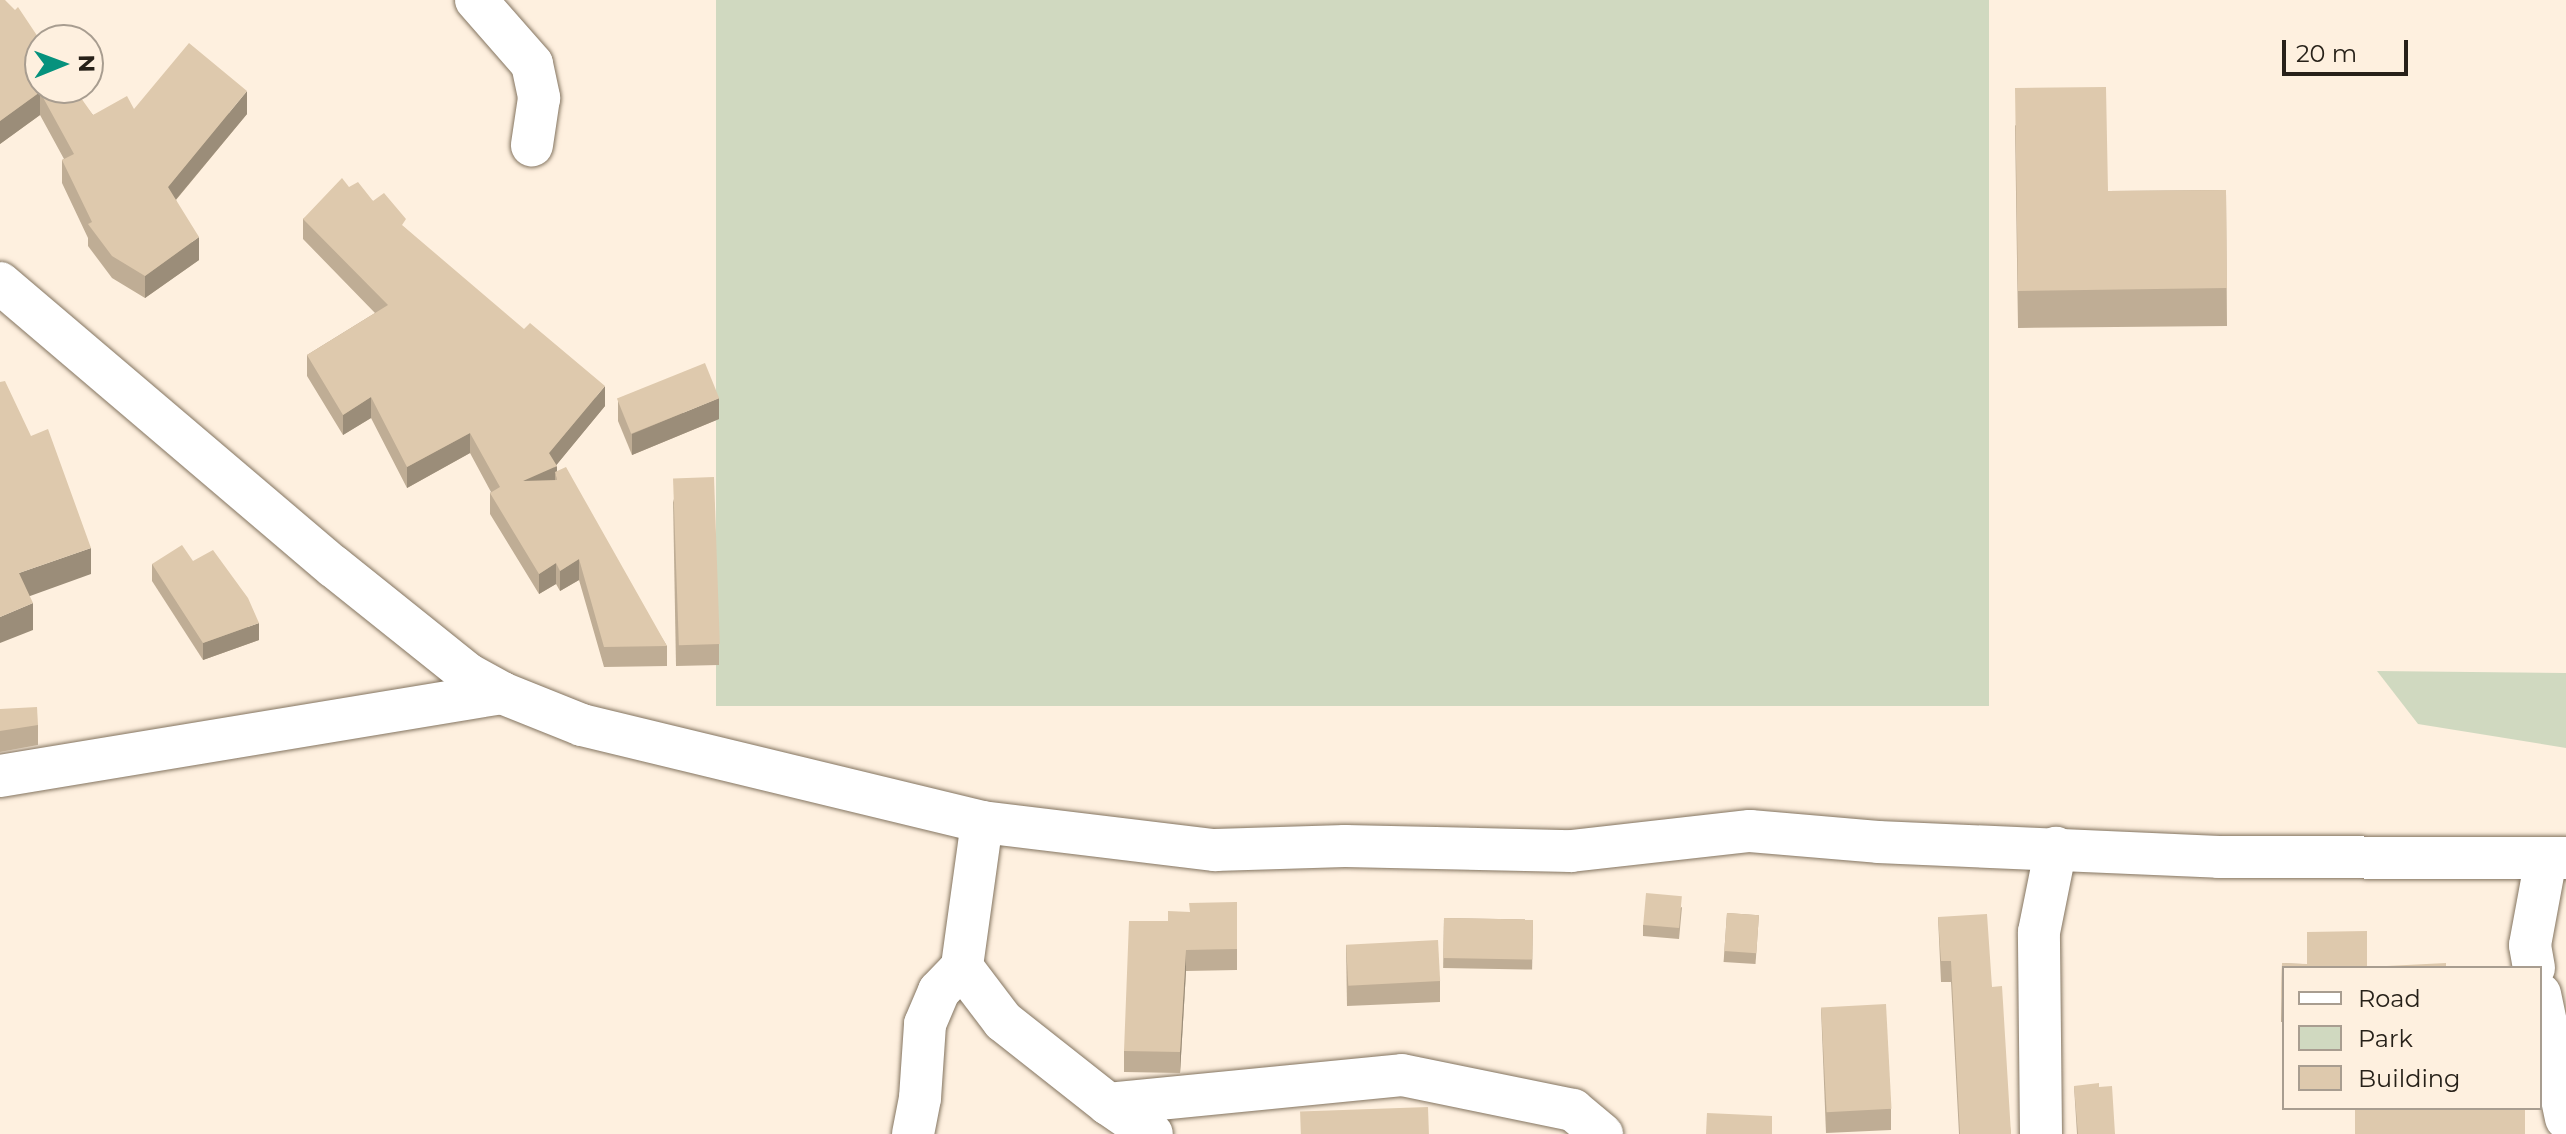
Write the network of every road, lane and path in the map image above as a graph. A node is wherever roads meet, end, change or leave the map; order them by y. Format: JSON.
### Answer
{"nodes":[{"id":1,"x":476,"y":0,"type":"edge"},
{"id":2,"x":532,"y":145,"type":"dead end"},
{"id":3,"x":0,"y":283,"type":"edge"},
{"id":4,"x":502,"y":693,"type":"junction"},
{"id":5,"x":0,"y":776,"type":"edge"},
{"id":6,"x":982,"y":822,"type":"junction"},
{"id":7,"x":2056,"y":848,"type":"junction"},
{"id":8,"x":2556,"y":859,"type":"edge"},
{"id":9,"x":2534,"y":966,"type":"edge"},
{"id":10,"x":962,"y":967,"type":"junction"},
{"id":11,"x":2542,"y":1004,"type":"edge"},
{"id":12,"x":1108,"y":1104,"type":"junction"},
{"id":13,"x":2566,"y":1118,"type":"edge"},
{"id":14,"x":913,"y":1134,"type":"edge"},
{"id":15,"x":1152,"y":1134,"type":"edge"},
{"id":16,"x":1602,"y":1134,"type":"edge"},
{"id":17,"x":2041,"y":1134,"type":"edge"}],
"edges":[{"from":1,"to":2,"type":"street"},
{"from":3,"to":4,"type":"street"},
{"from":4,"to":5,"type":"street"},
{"from":4,"to":6,"type":"street"},
{"from":6,"to":7,"type":"street"},
{"from":6,"to":10,"type":"street"},
{"from":7,"to":8,"type":"street"},
{"from":7,"to":17,"type":"street"},
{"from":8,"to":9,"type":"street"},
{"from":10,"to":12,"type":"street"},
{"from":10,"to":14,"type":"street"},
{"from":11,"to":13,"type":"street"},
{"from":12,"to":15,"type":"street"},
{"from":12,"to":16,"type":"street"}]}
